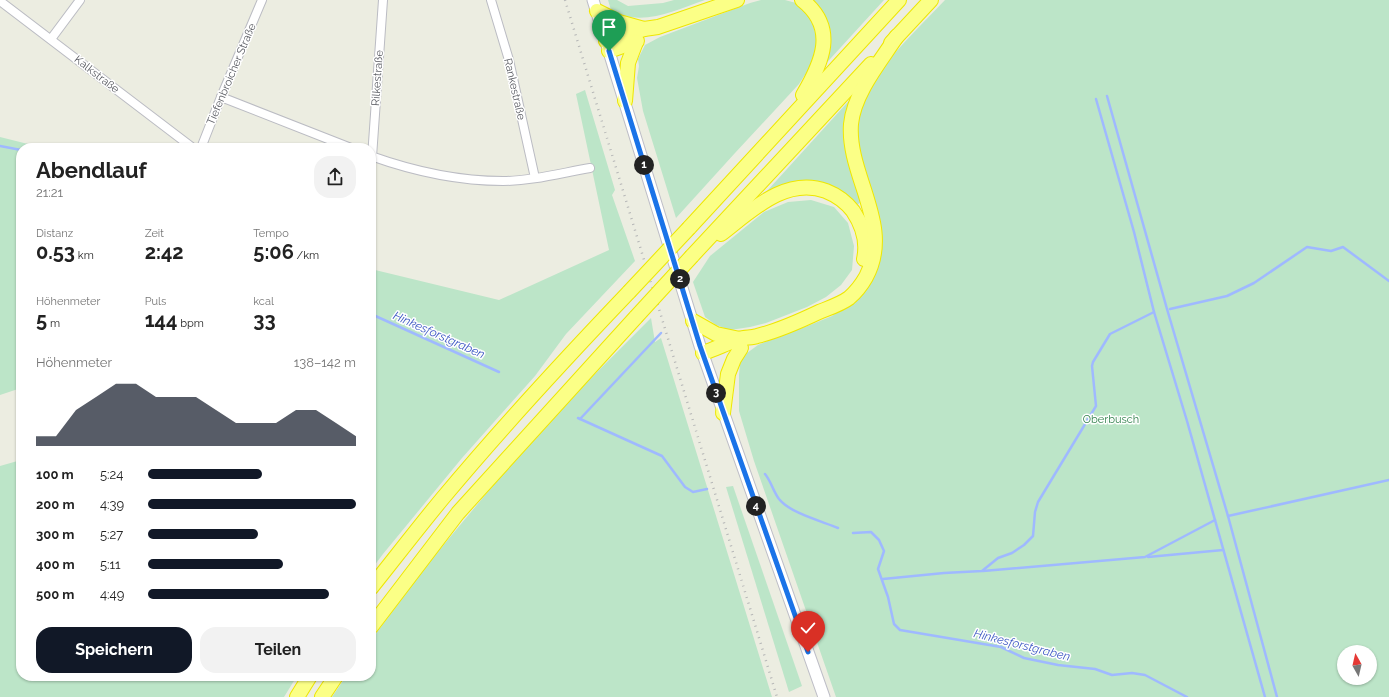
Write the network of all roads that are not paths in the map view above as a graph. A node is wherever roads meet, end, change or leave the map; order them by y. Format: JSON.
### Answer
{"nodes":[{"id":1,"x":80,"y":0,"type":"edge"},
{"id":2,"x":262,"y":0,"type":"edge"},
{"id":3,"x":382,"y":0,"type":"edge"},
{"id":4,"x":491,"y":0,"type":"edge"},
{"id":5,"x":737,"y":0,"type":"edge"},
{"id":6,"x":802,"y":0,"type":"edge"},
{"id":7,"x":899,"y":0,"type":"edge"},
{"id":8,"x":931,"y":0,"type":"edge"},
{"id":9,"x":0,"y":1,"type":"edge"},
{"id":10,"x":595,"y":5,"type":"edge"},
{"id":11,"x":658,"y":27,"type":"junction"},
{"id":12,"x":644,"y":29,"type":"junction"},
{"id":13,"x":897,"y":36,"type":"junction"},
{"id":14,"x":51,"y":39,"type":"junction"},
{"id":15,"x":636,"y":42,"type":"junction"},
{"id":16,"x":608,"y":46,"type":"junction"},
{"id":17,"x":221,"y":97,"type":"junction"},
{"id":18,"x":625,"y":101,"type":"junction"},
{"id":19,"x":789,"y":118,"type":"junction"},
{"id":20,"x":186,"y":143,"type":"edge"},
{"id":21,"x":203,"y":143,"type":"edge"},
{"id":22,"x":337,"y":143,"type":"edge"},
{"id":23,"x":373,"y":143,"type":"edge"},
{"id":24,"x":376,"y":157,"type":"edge"},
{"id":25,"x":590,"y":168,"type":"dead end"},
{"id":26,"x":535,"y":178,"type":"junction"},
{"id":27,"x":692,"y":256,"type":"junction"},
{"id":28,"x":830,"y":308,"type":"junction"},
{"id":29,"x":693,"y":321,"type":"junction"},
{"id":30,"x":741,"y":343,"type":"junction"},
{"id":31,"x":704,"y":358,"type":"junction"},
{"id":32,"x":723,"y":413,"type":"junction"},
{"id":33,"x":376,"y":582,"type":"edge"},
{"id":34,"x":376,"y":620,"type":"edge"},
{"id":35,"x":307,"y":681,"type":"edge"},
{"id":36,"x":333,"y":681,"type":"edge"},
{"id":37,"x":297,"y":697,"type":"edge"},
{"id":38,"x":322,"y":697,"type":"edge"},
{"id":39,"x":824,"y":697,"type":"edge"}],
"edges":[{"from":1,"to":14,"type":"street"},
{"from":2,"to":17,"type":"street","name":"Tiefenbroicher Straße"},
{"from":3,"to":23,"type":"street","name":"Rilkestraße"},
{"from":4,"to":26,"type":"street","name":"Rankestraße"},
{"from":5,"to":11,"type":"highway"},
{"from":6,"to":19,"type":"highway"},
{"from":7,"to":19,"type":"highway"},
{"from":8,"to":13,"type":"highway"},
{"from":9,"to":14,"type":"street","name":"Kalkstraße"},
{"from":10,"to":12,"type":"highway"},
{"from":10,"to":16,"type":"main road"},
{"from":11,"to":12,"type":"highway"},
{"from":11,"to":15,"type":"highway"},
{"from":12,"to":16,"type":"highway"},
{"from":13,"to":27,"type":"highway"},
{"from":13,"to":28,"type":"highway"},
{"from":14,"to":20,"type":"street","name":"Kalkstraße"},
{"from":15,"to":16,"type":"highway"},
{"from":15,"to":18,"type":"highway"},
{"from":16,"to":18,"type":"main road"},
{"from":17,"to":21,"type":"street","name":"Tiefenbroicher Straße"},
{"from":17,"to":22,"type":"street"},
{"from":18,"to":29,"type":"main road"},
{"from":19,"to":33,"type":"highway","bridge":true},
{"from":24,"to":26,"type":"street"},
{"from":25,"to":26,"type":"street"},
{"from":27,"to":28,"type":"highway"},
{"from":27,"to":34,"type":"highway","bridge":true},
{"from":28,"to":30,"type":"highway"},
{"from":29,"to":30,"type":"highway"},
{"from":29,"to":31,"type":"main road"},
{"from":30,"to":31,"type":"highway"},
{"from":30,"to":32,"type":"highway"},
{"from":31,"to":32,"type":"main road"},
{"from":32,"to":39,"type":"main road"},
{"from":35,"to":37,"type":"highway"},
{"from":36,"to":38,"type":"highway"}]}
